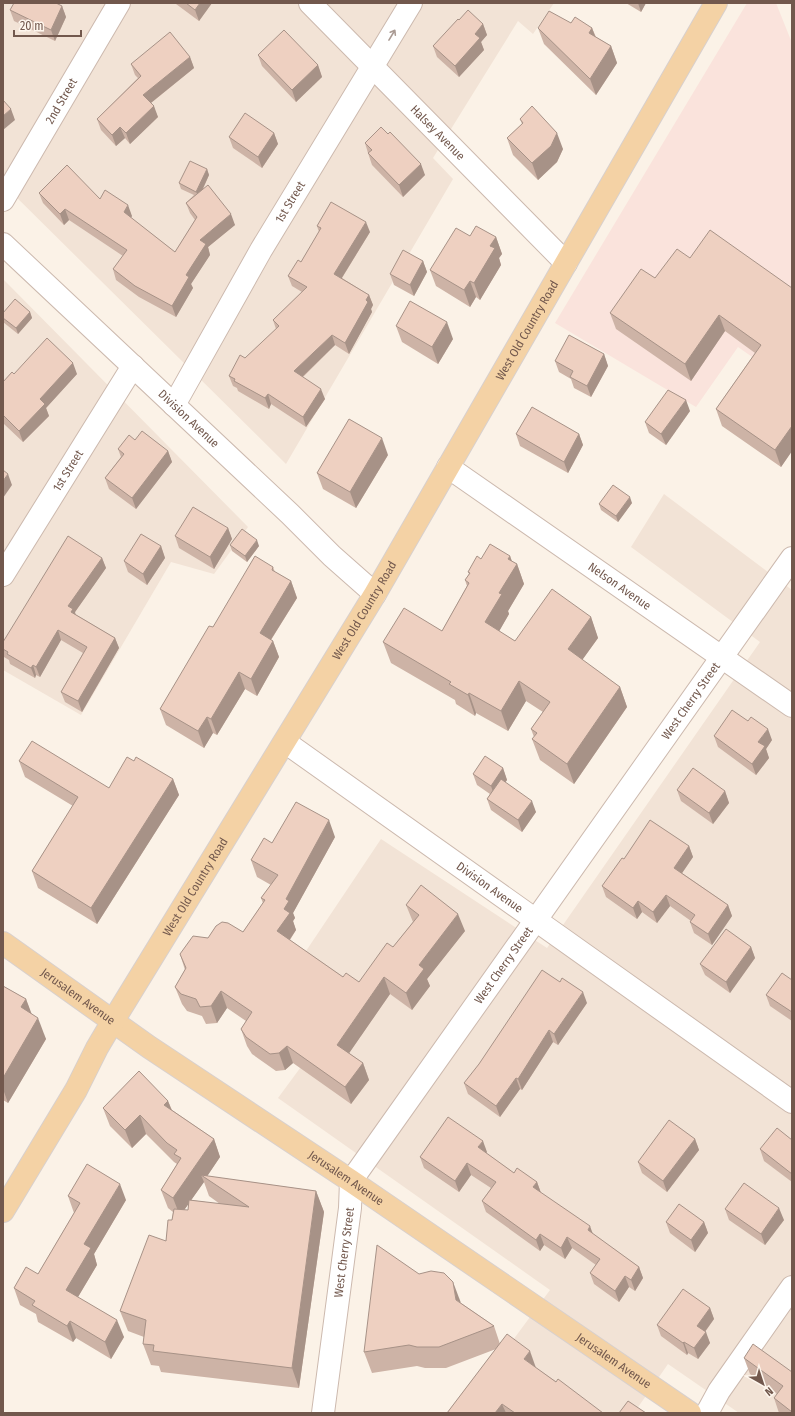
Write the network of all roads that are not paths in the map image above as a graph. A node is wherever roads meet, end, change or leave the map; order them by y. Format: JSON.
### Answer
{"nodes":[{"id":1,"x":119,"y":3,"type":"edge"},
{"id":2,"x":310,"y":3,"type":"edge"},
{"id":3,"x":411,"y":3,"type":"edge"},
{"id":4,"x":716,"y":3,"type":"edge"},
{"id":5,"x":373,"y":66,"type":"junction"},
{"id":6,"x":3,"y":200,"type":"edge"},
{"id":7,"x":3,"y":244,"type":"edge"},
{"id":8,"x":566,"y":263,"type":"junction"},
{"id":9,"x":133,"y":366,"type":"junction"},
{"id":10,"x":174,"y":405,"type":"junction"},
{"id":11,"x":448,"y":467,"type":"junction"},
{"id":12,"x":792,"y":558,"type":"edge"},
{"id":13,"x":3,"y":575,"type":"edge"},
{"id":14,"x":375,"y":594,"type":"junction"},
{"id":15,"x":722,"y":657,"type":"junction"},
{"id":16,"x":792,"y":706,"type":"edge"},
{"id":17,"x":285,"y":742,"type":"junction"},
{"id":18,"x":536,"y":920,"type":"junction"},
{"id":19,"x":3,"y":943,"type":"edge"},
{"id":20,"x":113,"y":1021,"type":"junction"},
{"id":21,"x":792,"y":1102,"type":"edge"},
{"id":22,"x":351,"y":1181,"type":"junction"},
{"id":23,"x":3,"y":1211,"type":"edge"},
{"id":24,"x":792,"y":1287,"type":"edge"},
{"id":25,"x":323,"y":1413,"type":"edge"},
{"id":26,"x":690,"y":1413,"type":"edge"},
{"id":27,"x":707,"y":1413,"type":"edge"}],
"edges":[{"from":1,"to":6,"type":"street","name":"2nd Street"},
{"from":2,"to":5,"type":"street","name":"Halsey Avenue"},
{"from":5,"to":3,"type":"street","name":"1st Street","one_way":true},
{"from":4,"to":8,"type":"main road","name":"West Old Country Road"},
{"from":5,"to":8,"type":"street","name":"Halsey Avenue"},
{"from":5,"to":10,"type":"street","name":"1st Street"},
{"from":7,"to":9,"type":"street","name":"Division Avenue"},
{"from":8,"to":11,"type":"main road","name":"West Old Country Road"},
{"from":9,"to":10,"type":"street","name":"Division Avenue"},
{"from":9,"to":13,"type":"street","name":"1st Street"},
{"from":10,"to":14,"type":"street","name":"Division Avenue"},
{"from":11,"to":14,"type":"main road","name":"West Old Country Road"},
{"from":11,"to":15,"type":"street","name":"Nelson Avenue"},
{"from":12,"to":15,"type":"street","name":"West Cherry Street"},
{"from":14,"to":17,"type":"main road","name":"West Old Country Road"},
{"from":15,"to":16,"type":"street","name":"Nelson Avenue"},
{"from":15,"to":18,"type":"street","name":"West Cherry Street"},
{"from":17,"to":18,"type":"street","name":"Division Avenue"},
{"from":17,"to":20,"type":"main road","name":"West Old Country Road"},
{"from":18,"to":21,"type":"street","name":"Division Avenue"},
{"from":18,"to":22,"type":"street","name":"West Cherry Street"},
{"from":19,"to":20,"type":"main road","name":"Jerusalem Avenue"},
{"from":20,"to":22,"type":"main road","name":"Jerusalem Avenue"},
{"from":20,"to":23,"type":"main road","name":"West Old Country Road"},
{"from":22,"to":25,"type":"street","name":"West Cherry Street"},
{"from":22,"to":26,"type":"main road","name":"Jerusalem Avenue"},
{"from":24,"to":27,"type":"street"}]}
